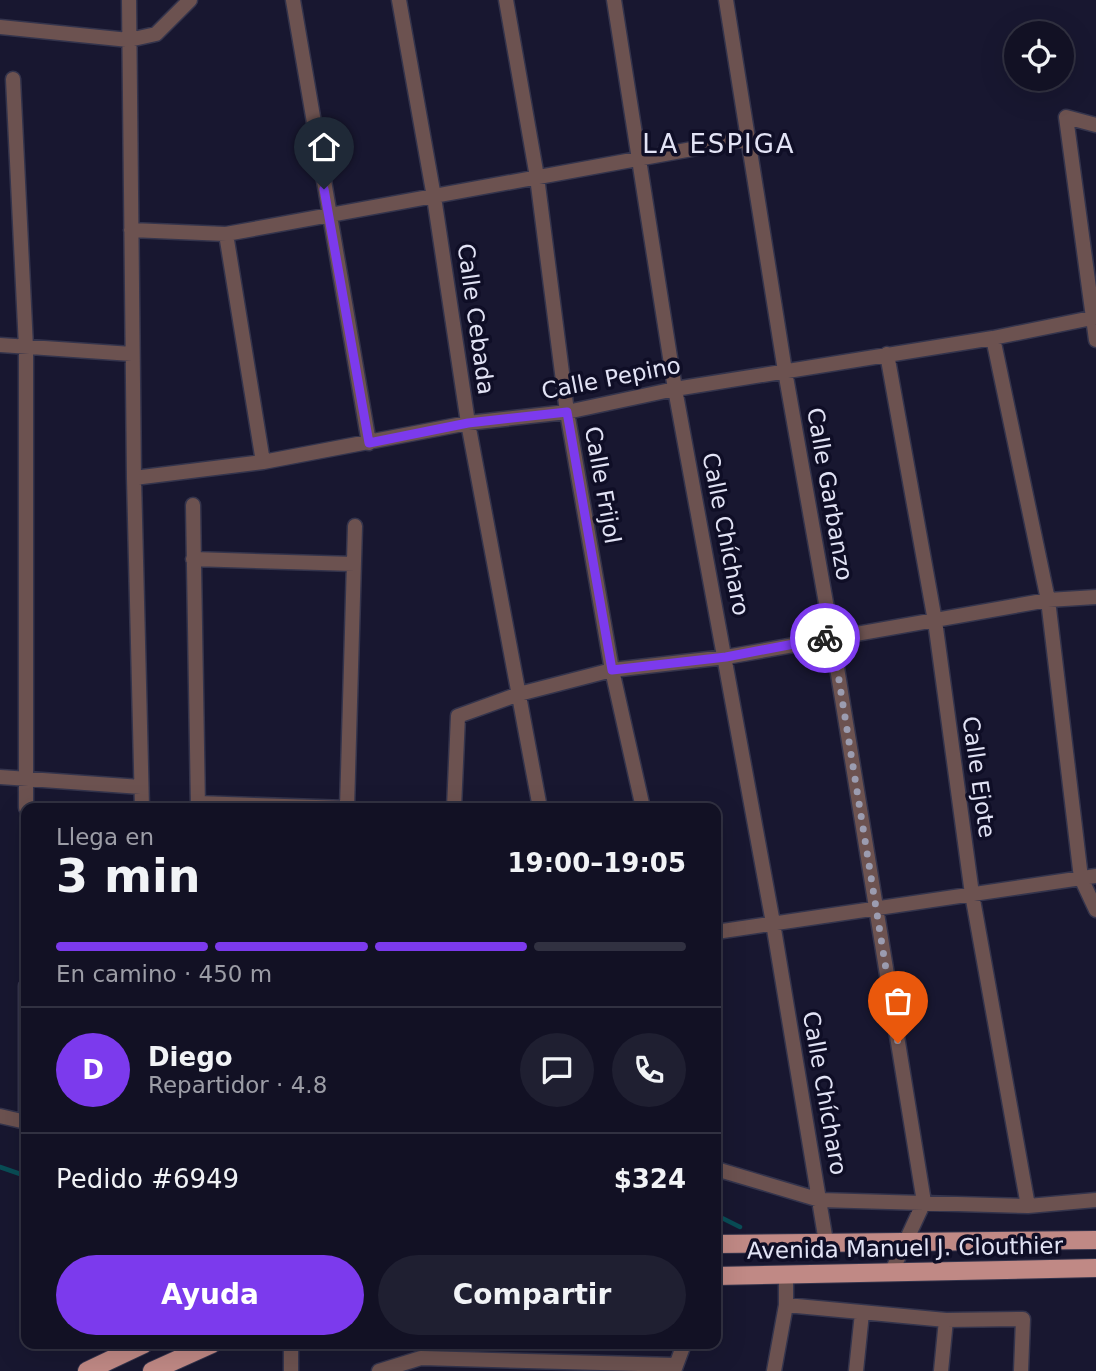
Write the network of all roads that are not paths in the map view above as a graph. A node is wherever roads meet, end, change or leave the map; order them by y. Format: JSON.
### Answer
{"nodes":[{"id":1,"x":129,"y":0,"type":"edge"},
{"id":2,"x":190,"y":0,"type":"edge"},
{"id":3,"x":293,"y":0,"type":"edge"},
{"id":4,"x":399,"y":0,"type":"edge"},
{"id":5,"x":506,"y":0,"type":"edge"},
{"id":6,"x":614,"y":0,"type":"edge"},
{"id":7,"x":726,"y":0,"type":"edge"},
{"id":8,"x":0,"y":27,"type":"edge"},
{"id":9,"x":128,"y":40,"type":"junction"},
{"id":10,"x":13,"y":79,"type":"dead end"},
{"id":11,"x":1096,"y":125,"type":"edge"},
{"id":12,"x":747,"y":139,"type":"junction"},
{"id":13,"x":640,"y":160,"type":"junction"},
{"id":14,"x":537,"y":177,"type":"junction"},
{"id":15,"x":434,"y":197,"type":"junction"},
{"id":16,"x":328,"y":216,"type":"junction"},
{"id":17,"x":131,"y":230,"type":"junction"},
{"id":18,"x":226,"y":234,"type":"junction"},
{"id":19,"x":1094,"y":317,"type":"edge"},
{"id":20,"x":993,"y":338,"type":"junction"},
{"id":21,"x":1096,"y":340,"type":"edge"},
{"id":22,"x":0,"y":345,"type":"edge"},
{"id":23,"x":26,"y":347,"type":"junction"},
{"id":24,"x":132,"y":354,"type":"junction"},
{"id":25,"x":887,"y":354,"type":"junction"},
{"id":26,"x":785,"y":371,"type":"junction"},
{"id":27,"x":675,"y":389,"type":"junction"},
{"id":28,"x":567,"y":412,"type":"junction"},
{"id":29,"x":468,"y":423,"type":"junction"},
{"id":30,"x":369,"y":443,"type":"junction"},
{"id":31,"x":263,"y":462,"type":"junction"},
{"id":32,"x":134,"y":478,"type":"junction"},
{"id":33,"x":193,"y":505,"type":"dead end"},
{"id":34,"x":355,"y":526,"type":"dead end"},
{"id":35,"x":193,"y":559,"type":"junction"},
{"id":36,"x":354,"y":564,"type":"junction"},
{"id":37,"x":1096,"y":597,"type":"edge"},
{"id":38,"x":1048,"y":600,"type":"junction"},
{"id":39,"x":935,"y":621,"type":"junction"},
{"id":40,"x":832,"y":637,"type":"junction"},
{"id":41,"x":726,"y":657,"type":"junction"},
{"id":42,"x":612,"y":670,"type":"junction"},
{"id":43,"x":519,"y":694,"type":"junction"},
{"id":44,"x":0,"y":777,"type":"edge"},
{"id":45,"x":26,"y":779,"type":"junction"},
{"id":46,"x":141,"y":787,"type":"junction"},
{"id":47,"x":26,"y":803,"type":"edge"},
{"id":48,"x":142,"y":803,"type":"edge"},
{"id":49,"x":198,"y":803,"type":"edge"},
{"id":50,"x":347,"y":803,"type":"edge"},
{"id":51,"x":454,"y":803,"type":"edge"},
{"id":52,"x":539,"y":803,"type":"edge"},
{"id":53,"x":642,"y":803,"type":"edge"},
{"id":54,"x":1089,"y":877,"type":"edge"},
{"id":55,"x":972,"y":894,"type":"junction"},
{"id":56,"x":877,"y":909,"type":"junction"},
{"id":57,"x":1096,"y":910,"type":"edge"},
{"id":58,"x":773,"y":923,"type":"junction"},
{"id":59,"x":721,"y":931,"type":"edge"},
{"id":60,"x":0,"y":1116,"type":"edge"},
{"id":61,"x":21,"y":1121,"type":"edge"},
{"id":62,"x":721,"y":1170,"type":"edge"},
{"id":63,"x":820,"y":1200,"type":"junction"},
{"id":64,"x":1096,"y":1200,"type":"edge"},
{"id":65,"x":923,"y":1202,"type":"junction"},
{"id":66,"x":1028,"y":1206,"type":"junction"},
{"id":67,"x":1094,"y":1236,"type":"edge"},
{"id":68,"x":825,"y":1242,"type":"junction"},
{"id":69,"x":905,"y":1243,"type":"junction"},
{"id":70,"x":721,"y":1244,"type":"edge"},
{"id":71,"x":1096,"y":1268,"type":"edge"},
{"id":72,"x":892,"y":1271,"type":"junction"},
{"id":73,"x":721,"y":1276,"type":"edge"},
{"id":74,"x":786,"y":1276,"type":"junction"},
{"id":75,"x":786,"y":1305,"type":"junction"},
{"id":76,"x":862,"y":1313,"type":"junction"},
{"id":77,"x":946,"y":1320,"type":"junction"},
{"id":78,"x":134,"y":1349,"type":"edge"},
{"id":79,"x":201,"y":1349,"type":"edge"},
{"id":80,"x":291,"y":1349,"type":"edge"},
{"id":81,"x":682,"y":1349,"type":"edge"},
{"id":82,"x":460,"y":1365,"type":"edge"},
{"id":83,"x":529,"y":1366,"type":"edge"},
{"id":84,"x":675,"y":1368,"type":"edge"},
{"id":85,"x":88,"y":1371,"type":"edge"},
{"id":86,"x":152,"y":1371,"type":"edge"},
{"id":87,"x":291,"y":1371,"type":"edge"},
{"id":88,"x":379,"y":1371,"type":"edge"},
{"id":89,"x":774,"y":1371,"type":"edge"},
{"id":90,"x":856,"y":1371,"type":"edge"},
{"id":91,"x":941,"y":1371,"type":"edge"},
{"id":92,"x":1021,"y":1371,"type":"edge"}],
"edges":[{"from":1,"to":9,"type":"street"},
{"from":2,"to":9,"type":"street"},
{"from":3,"to":16,"type":"street"},
{"from":4,"to":15,"type":"street","name":"Calle Cebada"},
{"from":5,"to":14,"type":"street","name":"Calle Frijol"},
{"from":6,"to":13,"type":"street","name":"Calle Chícharo"},
{"from":7,"to":12,"type":"street","name":"Calle Garbanzo"},
{"from":8,"to":9,"type":"street"},
{"from":9,"to":17,"type":"street"},
{"from":10,"to":23,"type":"street"},
{"from":11,"to":19,"type":"street"},
{"from":12,"to":13,"type":"street"},
{"from":12,"to":26,"type":"street","name":"Calle Garbanzo"},
{"from":13,"to":14,"type":"street"},
{"from":13,"to":27,"type":"street","name":"Calle Chícharo"},
{"from":14,"to":15,"type":"street"},
{"from":14,"to":28,"type":"street","name":"Calle Frijol"},
{"from":15,"to":16,"type":"street"},
{"from":15,"to":29,"type":"street","name":"Calle Cebada"},
{"from":16,"to":18,"type":"street"},
{"from":16,"to":30,"type":"street"},
{"from":17,"to":18,"type":"street"},
{"from":17,"to":24,"type":"street"},
{"from":18,"to":31,"type":"street"},
{"from":19,"to":20,"type":"street","name":"Calle Pepino"},
{"from":19,"to":21,"type":"street"},
{"from":20,"to":25,"type":"street","name":"Calle Pepino"},
{"from":20,"to":38,"type":"street"},
{"from":22,"to":23,"type":"street"},
{"from":23,"to":24,"type":"street"},
{"from":23,"to":45,"type":"street"},
{"from":24,"to":32,"type":"street"},
{"from":25,"to":26,"type":"street","name":"Calle Pepino"},
{"from":25,"to":39,"type":"street","name":"Calle Ejote"},
{"from":26,"to":27,"type":"street","name":"Calle Pepino"},
{"from":26,"to":40,"type":"street","name":"Calle Garbanzo"},
{"from":27,"to":28,"type":"street","name":"Calle Pepino"},
{"from":27,"to":41,"type":"street","name":"Calle Chícharo"},
{"from":28,"to":29,"type":"street","name":"Calle Pepino"},
{"from":28,"to":42,"type":"street","name":"Calle Frijol"},
{"from":29,"to":30,"type":"street","name":"Calle Pepino"},
{"from":29,"to":43,"type":"street","name":"Calle Cebada"},
{"from":30,"to":31,"type":"street","name":"Calle Pepino"},
{"from":31,"to":32,"type":"street","name":"Calle Pepino"},
{"from":32,"to":46,"type":"street"},
{"from":33,"to":35,"type":"street"},
{"from":34,"to":36,"type":"street"},
{"from":35,"to":36,"type":"street"},
{"from":35,"to":49,"type":"street"},
{"from":36,"to":50,"type":"street"},
{"from":37,"to":38,"type":"street"},
{"from":38,"to":39,"type":"street"},
{"from":38,"to":54,"type":"street"},
{"from":39,"to":40,"type":"street"},
{"from":39,"to":55,"type":"street","name":"Calle Ejote"},
{"from":40,"to":41,"type":"street"},
{"from":40,"to":56,"type":"street","name":"Calle Garbanzo"},
{"from":41,"to":42,"type":"street"},
{"from":41,"to":58,"type":"street","name":"Calle Chícharo"},
{"from":42,"to":43,"type":"street"},
{"from":42,"to":53,"type":"street","name":"Calle Frijol"},
{"from":43,"to":51,"type":"street"},
{"from":43,"to":52,"type":"street","name":"Calle Cebada"},
{"from":44,"to":45,"type":"street"},
{"from":45,"to":46,"type":"street"},
{"from":45,"to":47,"type":"street"},
{"from":46,"to":48,"type":"street"},
{"from":54,"to":55,"type":"street"},
{"from":54,"to":57,"type":"street"},
{"from":55,"to":56,"type":"street"},
{"from":55,"to":66,"type":"street","name":"Calle Ejote"},
{"from":56,"to":58,"type":"street"},
{"from":56,"to":65,"type":"street","name":"Calle Garbanzo"},
{"from":58,"to":59,"type":"street"},
{"from":58,"to":63,"type":"street","name":"Calle Chícharo"},
{"from":60,"to":61,"type":"street"},
{"from":62,"to":63,"type":"street"},
{"from":63,"to":65,"type":"street"},
{"from":63,"to":68,"type":"street","name":"Calle Chícharo"},
{"from":64,"to":66,"type":"street"},
{"from":65,"to":66,"type":"street"},
{"from":65,"to":69,"type":"street"},
{"from":67,"to":69,"type":"main road","name":"Avenida Manuel J. Clouthier"},
{"from":68,"to":69,"type":"main road","name":"Avenida Manuel J. Clouthier"},
{"from":68,"to":70,"type":"main road","name":"Avenida Manuel J. Clouthier"},
{"from":69,"to":72,"type":"street"},
{"from":71,"to":72,"type":"main road","name":"Avenida Manuel J. Clouthier"},
{"from":72,"to":74,"type":"main road","name":"Avenida Manuel J. Clouthier"},
{"from":73,"to":74,"type":"main road","name":"Avenida Manuel J. Clouthier"},
{"from":74,"to":75,"type":"street"},
{"from":75,"to":76,"type":"street"},
{"from":75,"to":89,"type":"street"},
{"from":76,"to":77,"type":"street"},
{"from":76,"to":90,"type":"street"},
{"from":77,"to":91,"type":"street"},
{"from":77,"to":92,"type":"street"},
{"from":78,"to":85,"type":"main road"},
{"from":79,"to":86,"type":"main road"},
{"from":80,"to":87,"type":"street"},
{"from":81,"to":84,"type":"street"},
{"from":82,"to":83,"type":"street"},
{"from":82,"to":88,"type":"street"},
{"from":83,"to":84,"type":"street"}]}
